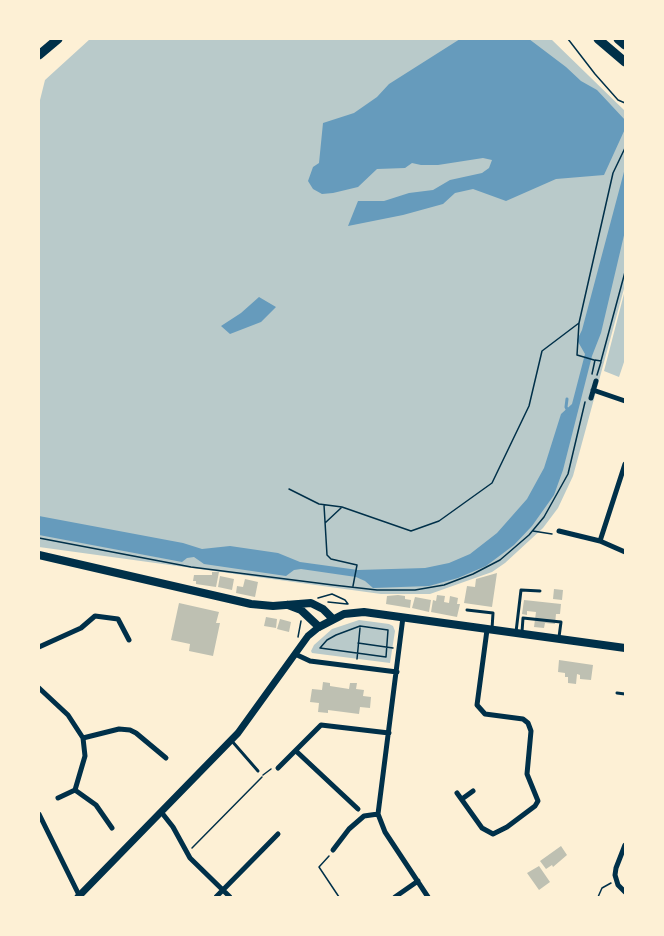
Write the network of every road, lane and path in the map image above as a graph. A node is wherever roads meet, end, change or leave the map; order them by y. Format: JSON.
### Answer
{"nodes":[{"id":1,"x":58,"y":39,"type":"edge"},
{"id":2,"x":568,"y":39,"type":"edge"},
{"id":3,"x":598,"y":39,"type":"edge"},
{"id":4,"x":618,"y":39,"type":"edge"},
{"id":5,"x":625,"y":45,"type":"edge"},
{"id":6,"x":39,"y":55,"type":"edge"},
{"id":7,"x":625,"y":62,"type":"edge"},
{"id":8,"x":625,"y":103,"type":"edge"},
{"id":9,"x":625,"y":148,"type":"edge"},
{"id":10,"x":625,"y":272,"type":"edge"},
{"id":11,"x":579,"y":323,"type":"junction"},
{"id":12,"x":595,"y":360,"type":"junction"},
{"id":13,"x":601,"y":361,"type":"junction"},
{"id":14,"x":593,"y":380,"type":"junction"},
{"id":15,"x":593,"y":390,"type":"junction"},
{"id":16,"x":588,"y":399,"type":"joint"},
{"id":17,"x":625,"y":401,"type":"edge"},
{"id":18,"x":625,"y":464,"type":"edge"},
{"id":19,"x":289,"y":489,"type":"dead end"},
{"id":20,"x":324,"y":504,"type":"junction"},
{"id":21,"x":342,"y":507,"type":"junction"},
{"id":22,"x":325,"y":524,"type":"junction"},
{"id":23,"x":532,"y":531,"type":"junction"},
{"id":24,"x":559,"y":531,"type":"joint"},
{"id":25,"x":39,"y":538,"type":"edge"},
{"id":26,"x":600,"y":541,"type":"junction"},
{"id":27,"x":625,"y":552,"type":"edge"},
{"id":28,"x":39,"y":555,"type":"edge"},
{"id":29,"x":353,"y":588,"type":"junction"},
{"id":30,"x":540,"y":591,"type":"dead end"},
{"id":31,"x":318,"y":600,"type":"joint"},
{"id":32,"x":288,"y":605,"type":"junction"},
{"id":33,"x":467,"y":610,"type":"dead end"},
{"id":34,"x":403,"y":617,"type":"junction"},
{"id":35,"x":302,"y":619,"type":"dead end"},
{"id":36,"x":333,"y":619,"type":"junction"},
{"id":37,"x":360,"y":626,"type":"junction"},
{"id":38,"x":319,"y":627,"type":"junction"},
{"id":39,"x":489,"y":630,"type":"junction"},
{"id":40,"x":297,"y":634,"type":"dead end"},
{"id":41,"x":519,"y":634,"type":"junction"},
{"id":42,"x":559,"y":639,"type":"junction"},
{"id":43,"x":129,"y":640,"type":"dead end"},
{"id":44,"x":358,"y":643,"type":"junction"},
{"id":45,"x":39,"y":647,"type":"edge"},
{"id":46,"x":387,"y":647,"type":"junction"},
{"id":47,"x":625,"y":648,"type":"edge"},
{"id":48,"x":400,"y":650,"type":"junction"},
{"id":49,"x":357,"y":653,"type":"junction"},
{"id":50,"x":295,"y":654,"type":"junction"},
{"id":51,"x":356,"y":666,"type":"junction"},
{"id":52,"x":397,"y":672,"type":"junction"},
{"id":53,"x":39,"y":688,"type":"edge"},
{"id":54,"x":617,"y":693,"type":"dead end"},
{"id":55,"x":625,"y":694,"type":"edge"},
{"id":56,"x":389,"y":733,"type":"junction"},
{"id":57,"x":83,"y":738,"type":"junction"},
{"id":58,"x":231,"y":740,"type":"junction"},
{"id":59,"x":296,"y":750,"type":"junction"},
{"id":60,"x":165,"y":758,"type":"dead end"},
{"id":61,"x":278,"y":768,"type":"joint"},
{"id":62,"x":258,"y":771,"type":"joint"},
{"id":63,"x":262,"y":776,"type":"junction"},
{"id":64,"x":75,"y":790,"type":"junction"},
{"id":65,"x":473,"y":792,"type":"dead end"},
{"id":66,"x":457,"y":793,"type":"dead end"},
{"id":67,"x":58,"y":798,"type":"dead end"},
{"id":68,"x":462,"y":800,"type":"junction"},
{"id":69,"x":358,"y":809,"type":"dead end"},
{"id":70,"x":162,"y":813,"type":"junction"},
{"id":71,"x":39,"y":814,"type":"edge"},
{"id":72,"x":378,"y":814,"type":"junction"},
{"id":73,"x":112,"y":828,"type":"dead end"},
{"id":74,"x":278,"y":834,"type":"dead end"},
{"id":75,"x":625,"y":844,"type":"edge"},
{"id":76,"x":333,"y":850,"type":"joint"},
{"id":77,"x":187,"y":853,"type":"junction"},
{"id":78,"x":616,"y":880,"type":"junction"},
{"id":79,"x":418,"y":882,"type":"junction"},
{"id":80,"x":223,"y":890,"type":"junction"},
{"id":81,"x":625,"y":892,"type":"edge"},
{"id":82,"x":79,"y":896,"type":"edge"},
{"id":83,"x":216,"y":897,"type":"edge"},
{"id":84,"x":230,"y":897,"type":"edge"},
{"id":85,"x":339,"y":897,"type":"edge"},
{"id":86,"x":395,"y":897,"type":"edge"},
{"id":87,"x":428,"y":897,"type":"edge"},
{"id":88,"x":598,"y":897,"type":"edge"}],
"edges":[{"from":1,"to":6,"type":"highway"},
{"from":2,"to":8,"type":"path"},
{"from":3,"to":7,"type":"highway"},
{"from":4,"to":5,"type":"highway"},
{"from":9,"to":11,"type":"path"},
{"from":10,"to":13,"type":"path"},
{"from":11,"to":12,"type":"path"},
{"from":11,"to":21,"type":"path"},
{"from":12,"to":13,"type":"path"},
{"from":12,"to":14,"type":"path"},
{"from":13,"to":14,"type":"path"},
{"from":14,"to":15,"type":"street"},
{"from":15,"to":16,"type":"street"},
{"from":15,"to":17,"type":"street"},
{"from":16,"to":23,"type":"path"},
{"from":18,"to":26,"type":"street"},
{"from":19,"to":20,"type":"path"},
{"from":20,"to":21,"type":"path"},
{"from":20,"to":22,"type":"path"},
{"from":21,"to":22,"type":"path"},
{"from":22,"to":29,"type":"path"},
{"from":23,"to":24,"type":"path"},
{"from":23,"to":29,"type":"path"},
{"from":24,"to":26,"type":"street"},
{"from":25,"to":29,"type":"path"},
{"from":26,"to":27,"type":"street"},
{"from":28,"to":32,"type":"main road"},
{"from":30,"to":41,"type":"lane"},
{"from":31,"to":31,"type":"path"},
{"from":32,"to":36,"type":"main road"},
{"from":32,"to":38,"type":"main road"},
{"from":33,"to":39,"type":"lane"},
{"from":34,"to":36,"type":"main road"},
{"from":34,"to":39,"type":"main road"},
{"from":34,"to":48,"type":"street"},
{"from":35,"to":40,"type":"path"},
{"from":36,"to":38,"type":"main road"},
{"from":37,"to":44,"type":"path"},
{"from":37,"to":46,"type":"path"},
{"from":37,"to":49,"type":"path"},
{"from":38,"to":50,"type":"street"},
{"from":39,"to":41,"type":"main road"},
{"from":39,"to":68,"type":"street"},
{"from":41,"to":42,"type":"main road"},
{"from":41,"to":42,"type":"lane"},
{"from":42,"to":47,"type":"main road"},
{"from":43,"to":45,"type":"street"},
{"from":44,"to":46,"type":"path"},
{"from":44,"to":49,"type":"path"},
{"from":46,"to":48,"type":"path"},
{"from":46,"to":49,"type":"path"},
{"from":48,"to":52,"type":"street"},
{"from":49,"to":51,"type":"path"},
{"from":50,"to":51,"type":"street"},
{"from":50,"to":58,"type":"street"},
{"from":51,"to":52,"type":"street"},
{"from":52,"to":56,"type":"street"},
{"from":53,"to":57,"type":"street"},
{"from":54,"to":55,"type":"lane"},
{"from":56,"to":59,"type":"street"},
{"from":56,"to":72,"type":"street"},
{"from":57,"to":60,"type":"street"},
{"from":57,"to":64,"type":"street"},
{"from":58,"to":62,"type":"lane"},
{"from":58,"to":70,"type":"street"},
{"from":59,"to":61,"type":"street"},
{"from":59,"to":69,"type":"street"},
{"from":61,"to":63,"type":"path"},
{"from":62,"to":63,"type":"path"},
{"from":63,"to":77,"type":"path"},
{"from":64,"to":67,"type":"street"},
{"from":64,"to":73,"type":"street"},
{"from":65,"to":68,"type":"street"},
{"from":66,"to":68,"type":"street"},
{"from":70,"to":77,"type":"street"},
{"from":70,"to":82,"type":"street"},
{"from":71,"to":82,"type":"street"},
{"from":72,"to":76,"type":"street"},
{"from":72,"to":79,"type":"street"},
{"from":74,"to":80,"type":"street"},
{"from":75,"to":78,"type":"street"},
{"from":76,"to":85,"type":"path"},
{"from":77,"to":80,"type":"street"},
{"from":78,"to":81,"type":"street"},
{"from":78,"to":88,"type":"path"},
{"from":79,"to":86,"type":"street"},
{"from":79,"to":87,"type":"street"},
{"from":80,"to":83,"type":"street"},
{"from":80,"to":84,"type":"street"}]}
